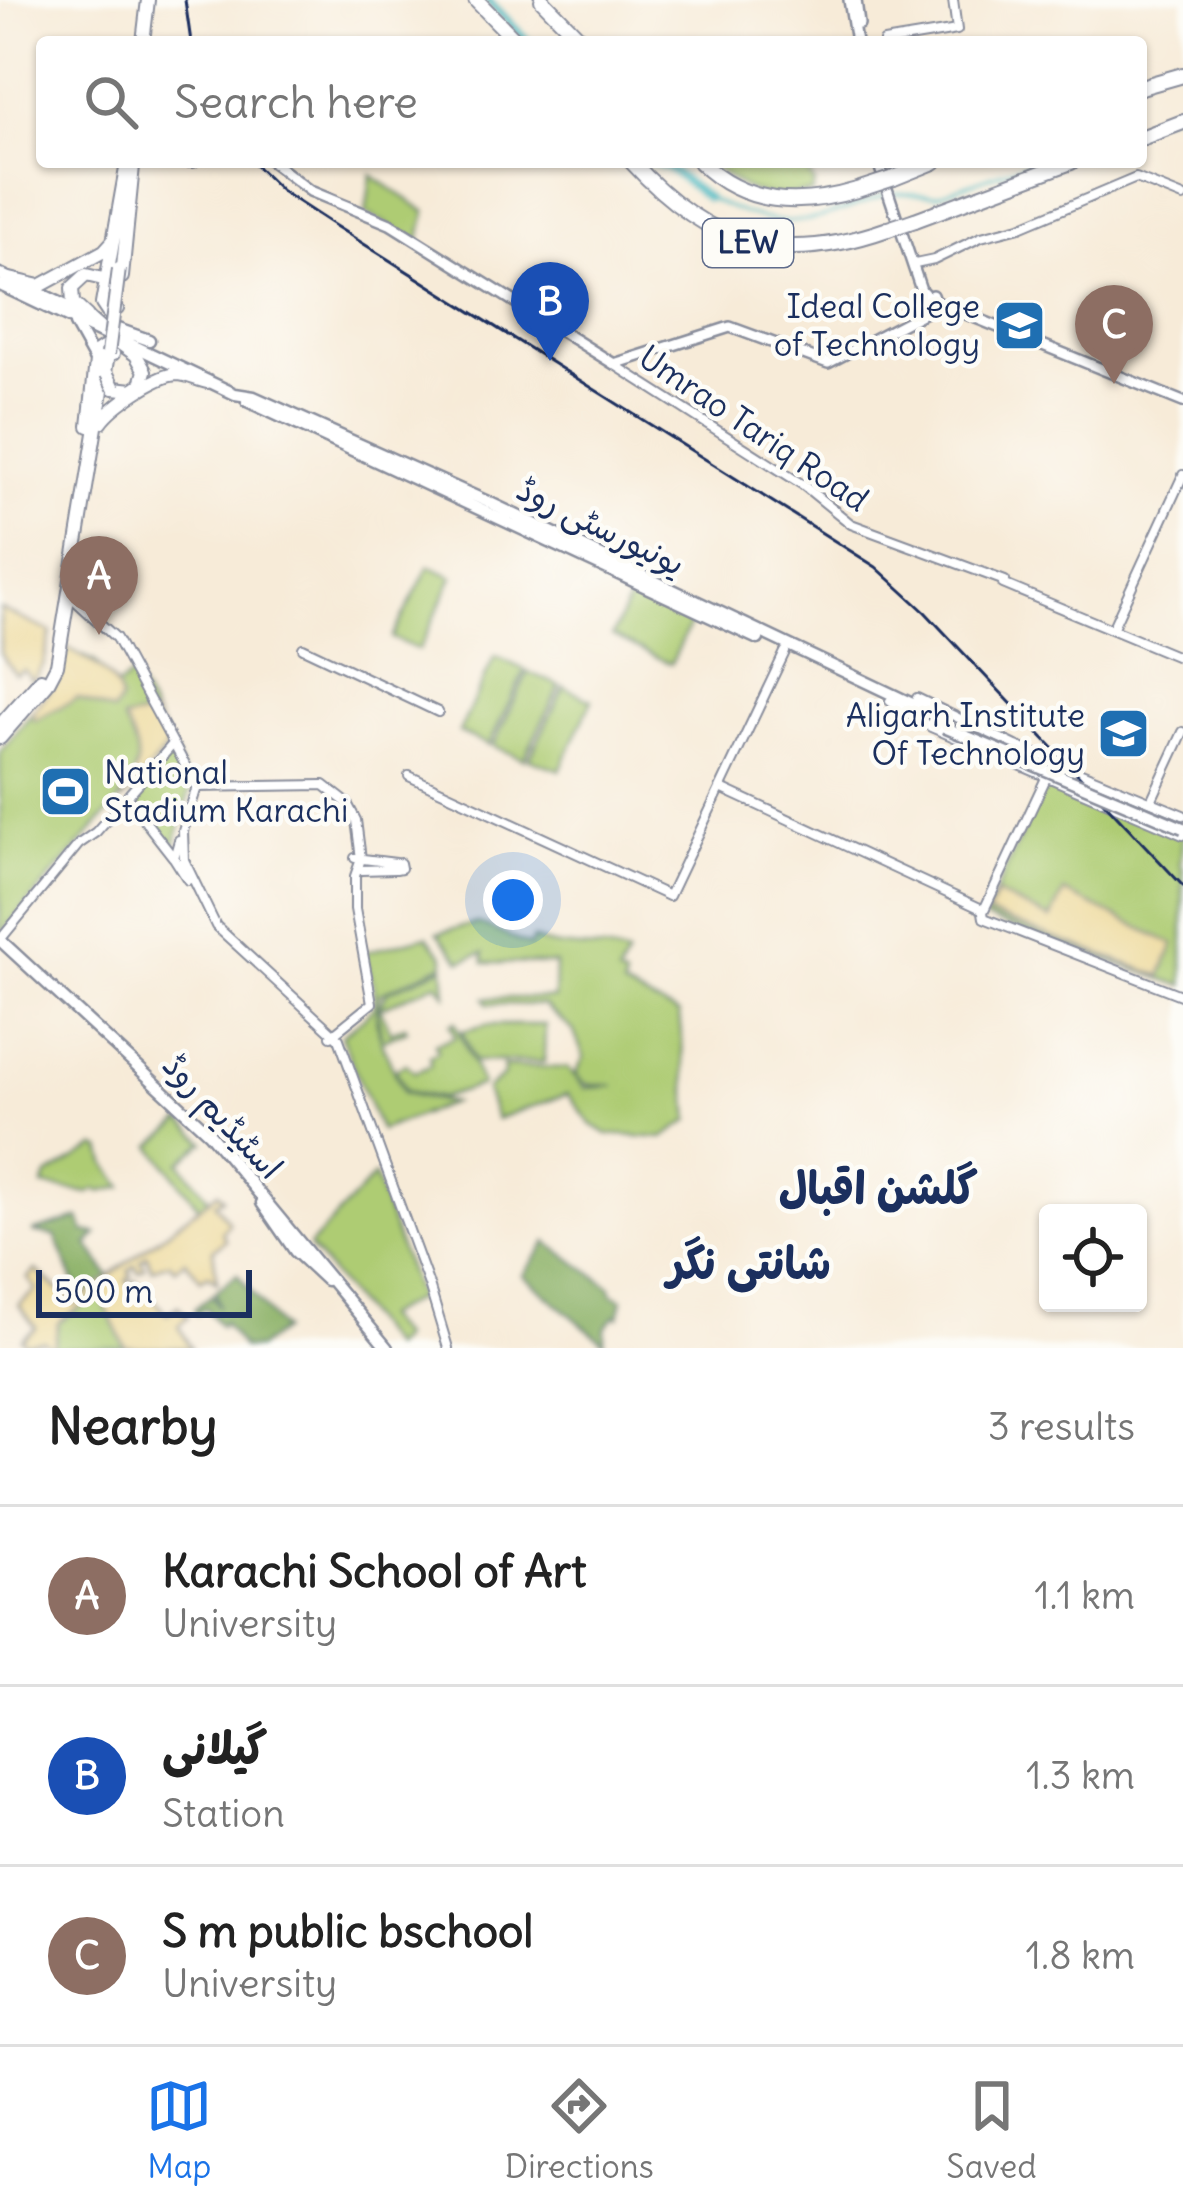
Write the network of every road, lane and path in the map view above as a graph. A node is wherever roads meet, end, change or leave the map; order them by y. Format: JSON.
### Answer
{"nodes":[{"id":1,"x":151,"y":0,"type":"edge"},
{"id":2,"x":476,"y":0,"type":"edge"},
{"id":3,"x":542,"y":0,"type":"edge"},
{"id":4,"x":853,"y":0,"type":"edge"},
{"id":5,"x":953,"y":0,"type":"edge"},
{"id":6,"x":147,"y":36,"type":"edge"},
{"id":7,"x":511,"y":36,"type":"edge"},
{"id":8,"x":577,"y":36,"type":"edge"},
{"id":9,"x":858,"y":36,"type":"edge"},
{"id":10,"x":920,"y":36,"type":"edge"},
{"id":11,"x":1183,"y":74,"type":"edge"},
{"id":12,"x":1147,"y":85,"type":"edge"},
{"id":13,"x":1183,"y":122,"type":"edge"},
{"id":14,"x":1147,"y":136,"type":"edge"},
{"id":15,"x":129,"y":168,"type":"edge"},
{"id":16,"x":129,"y":168,"type":"edge"},
{"id":17,"x":130,"y":168,"type":"edge"},
{"id":18,"x":280,"y":168,"type":"edge"},
{"id":19,"x":638,"y":168,"type":"edge"},
{"id":20,"x":709,"y":168,"type":"edge"},
{"id":21,"x":882,"y":168,"type":"edge"},
{"id":22,"x":917,"y":168,"type":"edge"},
{"id":23,"x":1055,"y":168,"type":"edge"},
{"id":24,"x":1183,"y":197,"type":"edge"},
{"id":25,"x":116,"y":226,"type":"junction"},
{"id":26,"x":902,"y":227,"type":"junction"},
{"id":27,"x":915,"y":264,"type":"junction"},
{"id":28,"x":117,"y":268,"type":"junction"},
{"id":29,"x":3,"y":280,"type":"edge"},
{"id":30,"x":933,"y":299,"type":"junction"},
{"id":31,"x":110,"y":300,"type":"junction"},
{"id":32,"x":61,"y":313,"type":"junction"},
{"id":33,"x":91,"y":318,"type":"junction"},
{"id":34,"x":731,"y":325,"type":"junction"},
{"id":35,"x":114,"y":339,"type":"junction"},
{"id":36,"x":149,"y":340,"type":"dead end"},
{"id":37,"x":104,"y":356,"type":"junction"},
{"id":38,"x":610,"y":362,"type":"junction"},
{"id":39,"x":207,"y":382,"type":"junction"},
{"id":40,"x":255,"y":389,"type":"dead end"},
{"id":41,"x":1183,"y":399,"type":"edge"},
{"id":42,"x":273,"y":405,"type":"junction"},
{"id":43,"x":100,"y":422,"type":"junction"},
{"id":44,"x":87,"y":470,"type":"junction"},
{"id":45,"x":1183,"y":475,"type":"edge"},
{"id":46,"x":520,"y":523,"type":"junction"},
{"id":47,"x":67,"y":593,"type":"junction"},
{"id":48,"x":1113,"y":627,"type":"junction"},
{"id":49,"x":303,"y":648,"type":"dead end"},
{"id":50,"x":785,"y":652,"type":"junction"},
{"id":51,"x":1183,"y":659,"type":"edge"},
{"id":52,"x":44,"y":682,"type":"junction"},
{"id":53,"x":890,"y":697,"type":"junction"},
{"id":54,"x":917,"y":698,"type":"joint"},
{"id":55,"x":438,"y":712,"type":"dead end"},
{"id":56,"x":1183,"y":731,"type":"edge"},
{"id":57,"x":0,"y":735,"type":"edge"},
{"id":58,"x":174,"y":744,"type":"junction"},
{"id":59,"x":1054,"y":761,"type":"junction"},
{"id":60,"x":409,"y":776,"type":"dead end"},
{"id":61,"x":1047,"y":779,"type":"junction"},
{"id":62,"x":197,"y":787,"type":"junction"},
{"id":63,"x":721,"y":788,"type":"junction"},
{"id":64,"x":127,"y":797,"type":"junction"},
{"id":65,"x":1151,"y":802,"type":"junction"},
{"id":66,"x":1143,"y":819,"type":"junction"},
{"id":67,"x":1183,"y":825,"type":"edge"},
{"id":68,"x":176,"y":854,"type":"junction"},
{"id":69,"x":357,"y":861,"type":"junction"},
{"id":70,"x":396,"y":866,"type":"dead end"},
{"id":71,"x":985,"y":915,"type":"junction"},
{"id":72,"x":0,"y":942,"type":"edge"},
{"id":73,"x":1183,"y":994,"type":"edge"},
{"id":74,"x":331,"y":1033,"type":"junction"},
{"id":75,"x":262,"y":1203,"type":"junction"},
{"id":76,"x":291,"y":1231,"type":"junction"},
{"id":77,"x":295,"y":1251,"type":"junction"},
{"id":78,"x":320,"y":1266,"type":"junction"},
{"id":79,"x":384,"y":1348,"type":"edge"},
{"id":80,"x":446,"y":1348,"type":"edge"}],
"edges":[{"from":1,"to":6,"type":"highway"},
{"from":2,"to":7,"type":"highway"},
{"from":3,"to":8,"type":"highway"},
{"from":4,"to":9,"type":"main road"},
{"from":5,"to":10,"type":"street"},
{"from":11,"to":12,"type":"highway"},
{"from":13,"to":14,"type":"highway"},
{"from":15,"to":25,"type":"highway"},
{"from":16,"to":28,"type":"highway"},
{"from":17,"to":25,"type":"highway"},
{"from":18,"to":38,"type":"main road"},
{"from":19,"to":23,"type":"highway","number":"LEW","bridge":true},
{"from":20,"to":22,"type":"highway","number":"LEW","bridge":true},
{"from":21,"to":26,"type":"main road"},
{"from":24,"to":27,"type":"street"},
{"from":25,"to":29,"type":"highway"},
{"from":26,"to":27,"type":"main road"},
{"from":26,"to":30,"type":"main road"},
{"from":27,"to":30,"type":"main road"},
{"from":28,"to":31,"type":"highway","bridge":true},
{"from":28,"to":37,"type":"highway","bridge":true},
{"from":29,"to":32,"type":"main road","name":"یونیورسٹی روڈ"},
{"from":29,"to":33,"type":"main road","name":"یونیورسٹی روڈ"},
{"from":30,"to":34,"type":"main road"},
{"from":30,"to":34,"type":"main road"},
{"from":30,"to":41,"type":"main road"},
{"from":31,"to":33,"type":"highway","bridge":true},
{"from":31,"to":37,"type":"highway","bridge":true},
{"from":32,"to":35,"type":"main road","name":"یونیورسٹی روڈ"},
{"from":32,"to":37,"type":"main road"},
{"from":33,"to":36,"type":"main road"},
{"from":33,"to":42,"type":"main road","name":"یونیورسٹی روڈ"},
{"from":34,"to":38,"type":"main road"},
{"from":35,"to":37,"type":"highway","bridge":true},
{"from":35,"to":39,"type":"main road","name":"یونیورسٹی روڈ"},
{"from":37,"to":43,"type":"highway"},
{"from":37,"to":44,"type":"highway"},
{"from":38,"to":48,"type":"street","name":"Umrao Tariq Road"},
{"from":39,"to":43,"type":"highway"},
{"from":39,"to":46,"type":"main road","name":"یونیورسٹی روڈ"},
{"from":40,"to":42,"type":"main road"},
{"from":42,"to":46,"type":"main road","name":"یونیورسٹی روڈ"},
{"from":43,"to":44,"type":"highway"},
{"from":44,"to":47,"type":"highway"},
{"from":44,"to":52,"type":"highway"},
{"from":45,"to":48,"type":"street"},
{"from":46,"to":50,"type":"main road","name":"یونیورسٹی روڈ"},
{"from":46,"to":53,"type":"main road","name":"یونیورسٹی روڈ"},
{"from":47,"to":52,"type":"highway"},
{"from":47,"to":58,"type":"street"},
{"from":48,"to":51,"type":"street","name":"Umrao Tariq Road"},
{"from":49,"to":55,"type":"street"},
{"from":50,"to":53,"type":"main road","name":"یونیورسٹی روڈ"},
{"from":50,"to":63,"type":"street"},
{"from":52,"to":57,"type":"highway"},
{"from":53,"to":54,"type":"main road"},
{"from":53,"to":61,"type":"street"},
{"from":53,"to":67,"type":"main road","name":"یونیورسٹی روڈ","bridge":true},
{"from":54,"to":59,"type":"street"},
{"from":56,"to":65,"type":"street"},
{"from":58,"to":62,"type":"street"},
{"from":58,"to":64,"type":"street"},
{"from":59,"to":61,"type":"street"},
{"from":59,"to":65,"type":"street"},
{"from":60,"to":63,"type":"street"},
{"from":61,"to":66,"type":"street"},
{"from":61,"to":71,"type":"street"},
{"from":62,"to":68,"type":"street"},
{"from":62,"to":69,"type":"street"},
{"from":63,"to":71,"type":"street"},
{"from":64,"to":68,"type":"street"},
{"from":64,"to":72,"type":"street"},
{"from":65,"to":66,"type":"street"},
{"from":65,"to":67,"type":"street"},
{"from":66,"to":67,"type":"street"},
{"from":68,"to":74,"type":"street"},
{"from":69,"to":70,"type":"street"},
{"from":69,"to":74,"type":"street"},
{"from":71,"to":73,"type":"street"},
{"from":72,"to":75,"type":"main road","name":"اسٹیڈیم روڈ"},
{"from":72,"to":76,"type":"main road","name":"اسٹیڈیم روڈ"},
{"from":74,"to":80,"type":"street"},
{"from":75,"to":76,"type":"main road"},
{"from":75,"to":77,"type":"main road","name":"اسٹیڈیم روڈ"},
{"from":76,"to":78,"type":"main road","name":"اسٹیڈیم روڈ"},
{"from":77,"to":78,"type":"main road"},
{"from":77,"to":79,"type":"main road","name":"اسٹیڈیم روڈ"},
{"from":78,"to":79,"type":"main road","name":"اسٹیڈیم روڈ"}]}
